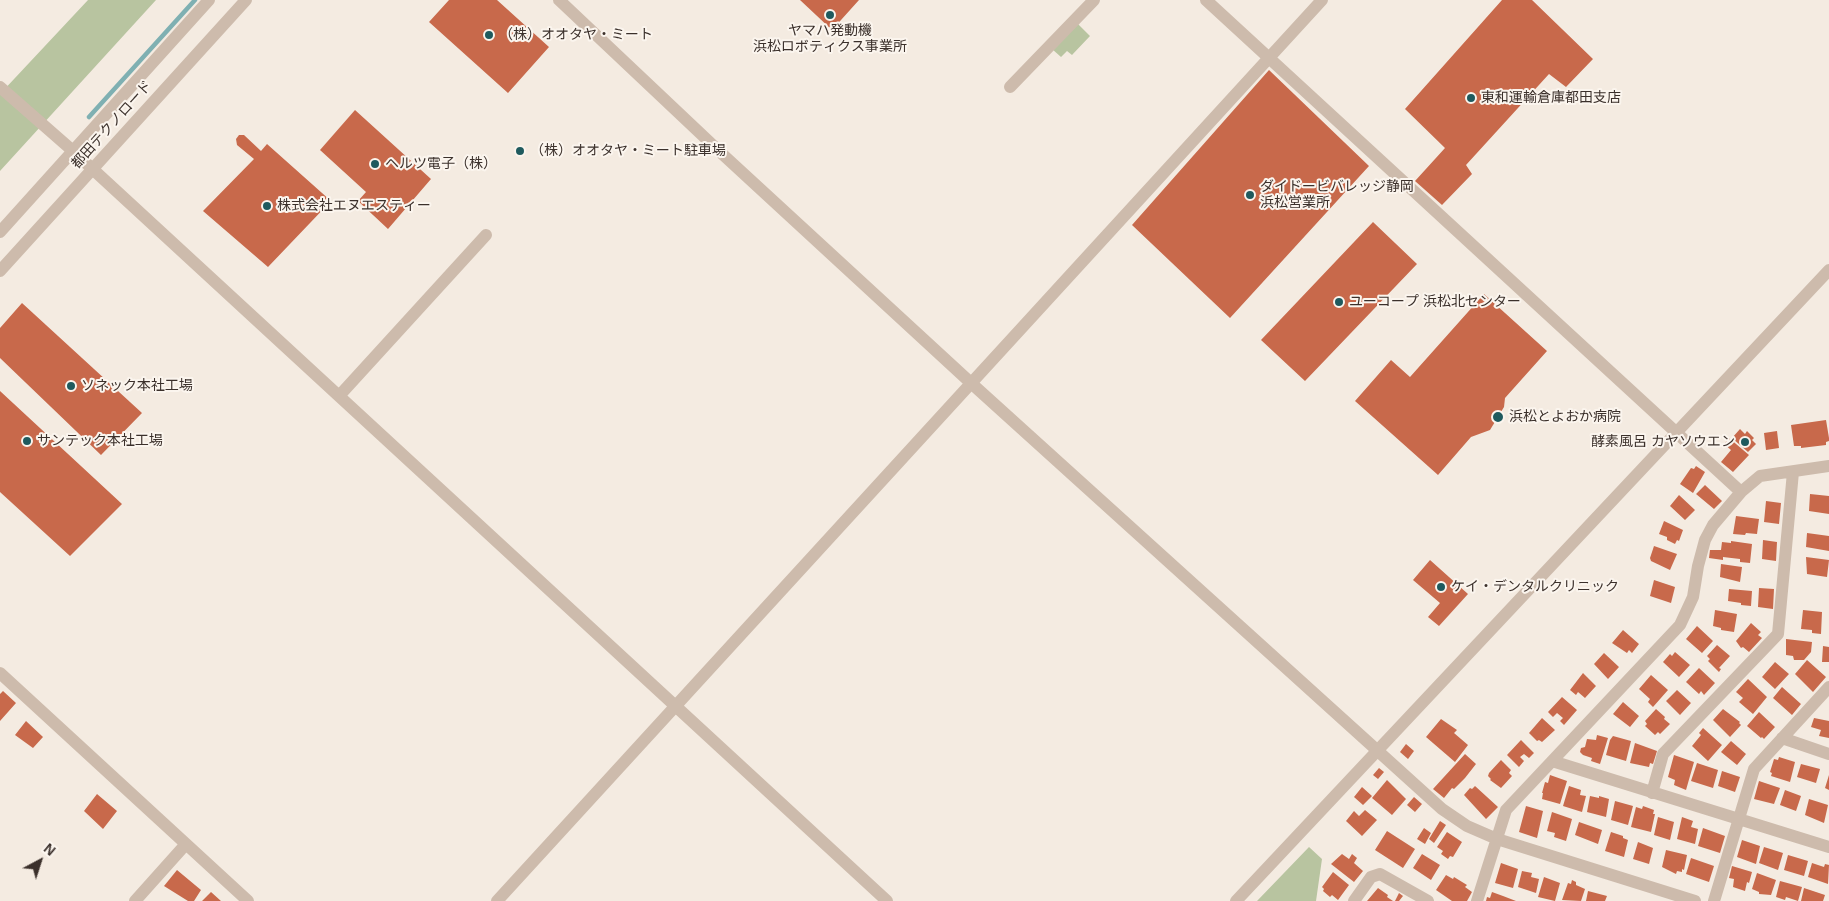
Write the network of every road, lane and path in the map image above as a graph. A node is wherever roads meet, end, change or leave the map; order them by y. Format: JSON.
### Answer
{"nodes":[{"id":1,"x":209,"y":0,"type":"edge"},
{"id":2,"x":246,"y":0,"type":"edge"},
{"id":3,"x":559,"y":0,"type":"edge"},
{"id":4,"x":1094,"y":0,"type":"edge"},
{"id":5,"x":1206,"y":0,"type":"edge"},
{"id":6,"x":1322,"y":0,"type":"edge"},
{"id":7,"x":1268,"y":58,"type":"junction"},
{"id":8,"x":0,"y":87,"type":"edge"},
{"id":9,"x":1010,"y":87,"type":"dead end"},
{"id":10,"x":72,"y":151,"type":"junction"},
{"id":11,"x":92,"y":170,"type":"junction"},
{"id":12,"x":0,"y":232,"type":"edge"},
{"id":13,"x":486,"y":235,"type":"dead end"},
{"id":14,"x":1829,"y":270,"type":"edge"},
{"id":15,"x":0,"y":271,"type":"edge"},
{"id":16,"x":971,"y":383,"type":"junction"},
{"id":17,"x":339,"y":396,"type":"junction"},
{"id":18,"x":1677,"y":432,"type":"junction"},
{"id":19,"x":1829,"y":466,"type":"edge"},
{"id":20,"x":1793,"y":472,"type":"junction"},
{"id":21,"x":1741,"y":492,"type":"junction"},
{"id":22,"x":0,"y":673,"type":"edge"},
{"id":23,"x":1829,"y":688,"type":"edge"},
{"id":24,"x":676,"y":706,"type":"junction"},
{"id":25,"x":1782,"y":738,"type":"junction"},
{"id":26,"x":1378,"y":749,"type":"junction"},
{"id":27,"x":1829,"y":754,"type":"edge"},
{"id":28,"x":1552,"y":761,"type":"junction"},
{"id":29,"x":1652,"y":793,"type":"junction"},
{"id":30,"x":1738,"y":820,"type":"junction"},
{"id":31,"x":1497,"y":839,"type":"junction"},
{"id":32,"x":186,"y":844,"type":"junction"},
{"id":33,"x":1829,"y":847,"type":"edge"},
{"id":34,"x":135,"y":901,"type":"edge"},
{"id":35,"x":248,"y":901,"type":"edge"},
{"id":36,"x":497,"y":901,"type":"edge"},
{"id":37,"x":887,"y":901,"type":"edge"},
{"id":38,"x":1236,"y":901,"type":"edge"},
{"id":39,"x":1354,"y":901,"type":"edge"},
{"id":40,"x":1428,"y":901,"type":"edge"},
{"id":41,"x":1477,"y":901,"type":"edge"},
{"id":42,"x":1695,"y":901,"type":"edge"},
{"id":43,"x":1714,"y":901,"type":"edge"}],
"edges":[{"from":1,"to":10,"type":"street","name":"都田テクノロード"},
{"from":2,"to":11,"type":"street","name":"都田テクノロード"},
{"from":3,"to":16,"type":"street"},
{"from":4,"to":9,"type":"street"},
{"from":5,"to":7,"type":"street"},
{"from":6,"to":7,"type":"street"},
{"from":7,"to":16,"type":"street"},
{"from":7,"to":18,"type":"street"},
{"from":8,"to":10,"type":"street"},
{"from":10,"to":11,"type":"street"},
{"from":10,"to":12,"type":"street","name":"都田テクノロード"},
{"from":11,"to":15,"type":"street","name":"都田テクノロード"},
{"from":11,"to":17,"type":"street"},
{"from":13,"to":17,"type":"street"},
{"from":14,"to":18,"type":"street"},
{"from":16,"to":24,"type":"street"},
{"from":16,"to":26,"type":"street"},
{"from":17,"to":24,"type":"street"},
{"from":18,"to":21,"type":"street"},
{"from":18,"to":26,"type":"street"},
{"from":19,"to":20,"type":"street"},
{"from":20,"to":21,"type":"street"},
{"from":20,"to":29,"type":"street"},
{"from":21,"to":28,"type":"street"},
{"from":22,"to":32,"type":"street"},
{"from":23,"to":25,"type":"street"},
{"from":24,"to":36,"type":"street"},
{"from":24,"to":37,"type":"street"},
{"from":25,"to":27,"type":"street"},
{"from":25,"to":30,"type":"street"},
{"from":26,"to":31,"type":"street"},
{"from":26,"to":38,"type":"street"},
{"from":28,"to":29,"type":"street"},
{"from":28,"to":31,"type":"street"},
{"from":29,"to":30,"type":"street"},
{"from":30,"to":33,"type":"street"},
{"from":30,"to":43,"type":"street"},
{"from":31,"to":41,"type":"street"},
{"from":31,"to":42,"type":"street"},
{"from":32,"to":34,"type":"street"},
{"from":32,"to":35,"type":"street"},
{"from":39,"to":40,"type":"street"}]}
